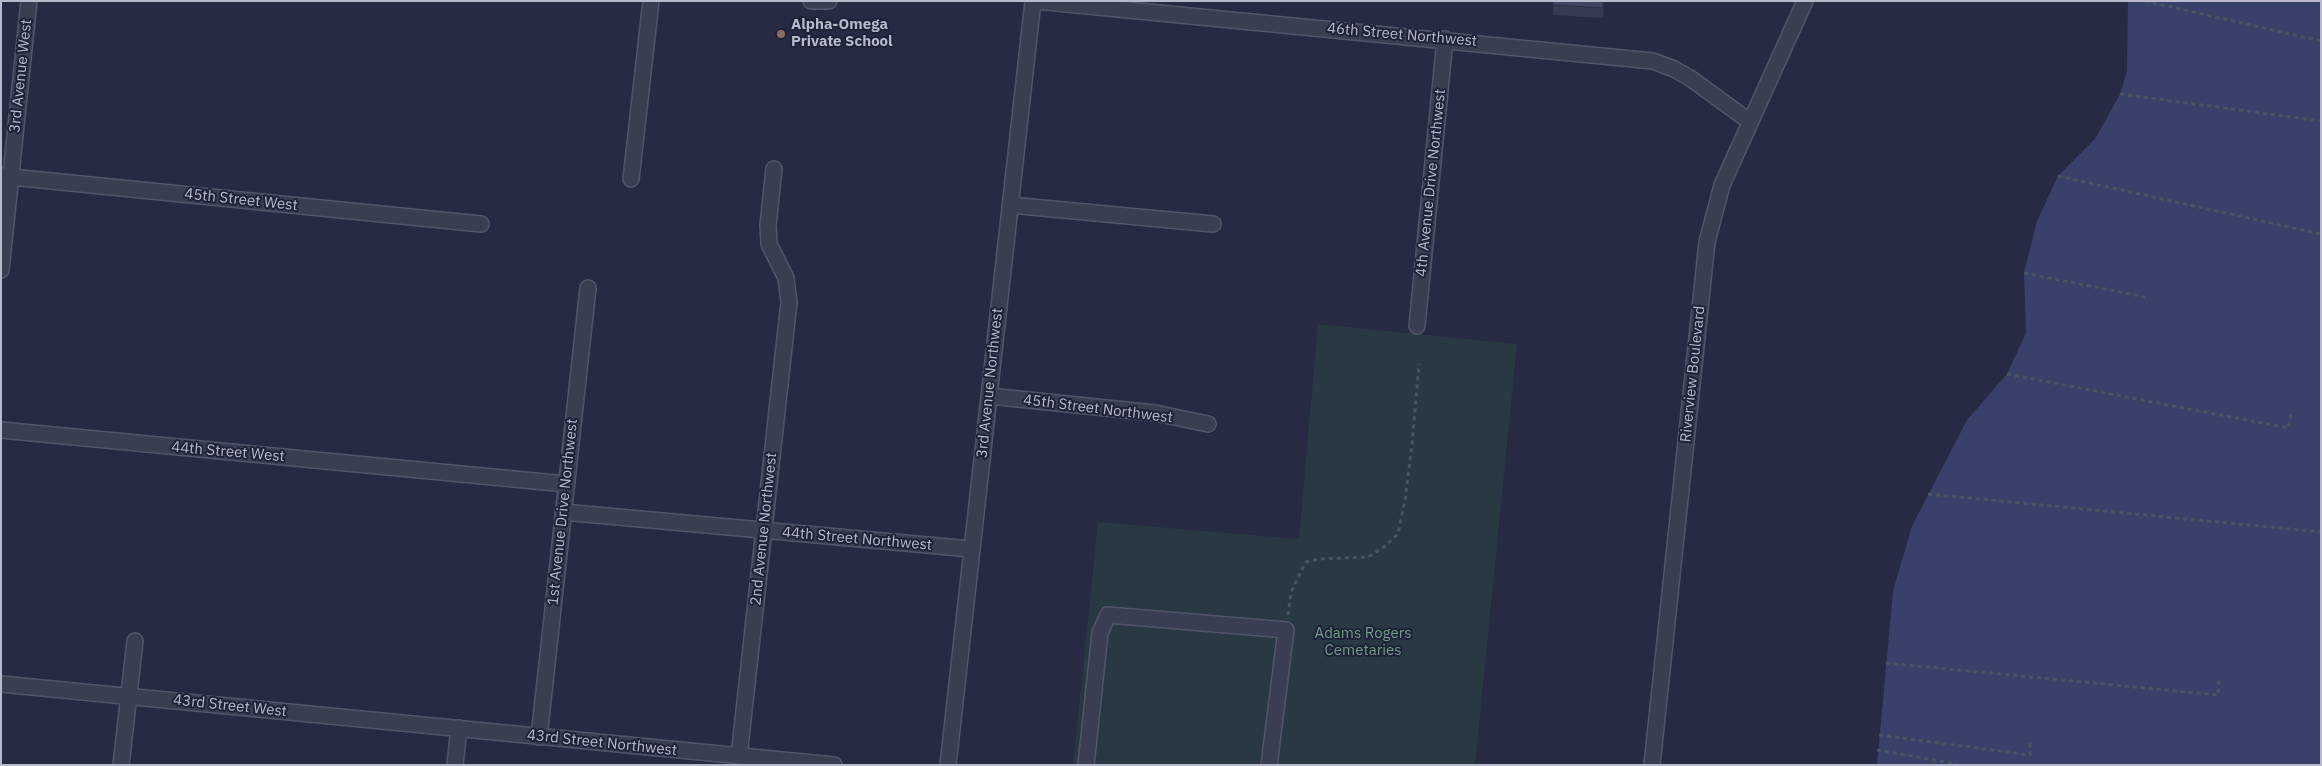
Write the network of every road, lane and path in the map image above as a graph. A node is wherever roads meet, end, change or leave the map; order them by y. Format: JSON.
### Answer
{"nodes":[{"id":1,"x":29,"y":1,"type":"edge"},
{"id":2,"x":651,"y":1,"type":"edge"},
{"id":3,"x":810,"y":1,"type":"edge"},
{"id":4,"x":829,"y":1,"type":"edge"},
{"id":5,"x":1035,"y":1,"type":"edge"},
{"id":6,"x":1805,"y":1,"type":"edge"},
{"id":7,"x":2145,"y":1,"type":"edge"},
{"id":8,"x":1445,"y":40,"type":"junction"},
{"id":9,"x":2321,"y":41,"type":"edge"},
{"id":10,"x":2120,"y":94,"type":"dead end"},
{"id":11,"x":1749,"y":121,"type":"junction"},
{"id":12,"x":2321,"y":121,"type":"edge"},
{"id":13,"x":774,"y":169,"type":"dead end"},
{"id":14,"x":2058,"y":176,"type":"dead end"},
{"id":15,"x":6,"y":177,"type":"edge"},
{"id":16,"x":631,"y":179,"type":"dead end"},
{"id":17,"x":1010,"y":205,"type":"junction"},
{"id":18,"x":481,"y":224,"type":"dead end"},
{"id":19,"x":1213,"y":224,"type":"dead end"},
{"id":20,"x":2321,"y":234,"type":"edge"},
{"id":21,"x":1,"y":270,"type":"edge"},
{"id":22,"x":2024,"y":273,"type":"dead end"},
{"id":23,"x":588,"y":288,"type":"dead end"},
{"id":24,"x":2145,"y":297,"type":"dead end"},
{"id":25,"x":1417,"y":326,"type":"dead end"},
{"id":26,"x":1419,"y":364,"type":"dead end"},
{"id":27,"x":2007,"y":374,"type":"dead end"},
{"id":28,"x":989,"y":396,"type":"junction"},
{"id":29,"x":2291,"y":413,"type":"dead end"},
{"id":30,"x":1208,"y":424,"type":"dead end"},
{"id":31,"x":1,"y":430,"type":"edge"},
{"id":32,"x":566,"y":484,"type":"junction"},
{"id":33,"x":1928,"y":494,"type":"dead end"},
{"id":34,"x":563,"y":512,"type":"junction"},
{"id":35,"x":764,"y":531,"type":"junction"},
{"id":36,"x":2321,"y":532,"type":"edge"},
{"id":37,"x":971,"y":549,"type":"junction"},
{"id":38,"x":1286,"y":630,"type":"junction"},
{"id":39,"x":135,"y":642,"type":"dead end"},
{"id":40,"x":1886,"y":663,"type":"dead end"},
{"id":41,"x":2219,"y":678,"type":"dead end"},
{"id":42,"x":1,"y":684,"type":"edge"},
{"id":43,"x":129,"y":696,"type":"junction"},
{"id":44,"x":459,"y":728,"type":"junction"},
{"id":45,"x":1879,"y":735,"type":"dead end"},
{"id":46,"x":539,"y":736,"type":"junction"},
{"id":47,"x":2030,"y":740,"type":"dead end"},
{"id":48,"x":1878,"y":750,"type":"dead end"},
{"id":49,"x":739,"y":756,"type":"junction"},
{"id":50,"x":699,"y":758,"type":"edge"},
{"id":51,"x":1957,"y":764,"type":"edge"},
{"id":52,"x":121,"y":765,"type":"edge"},
{"id":53,"x":455,"y":765,"type":"edge"},
{"id":54,"x":834,"y":765,"type":"edge"},
{"id":55,"x":948,"y":765,"type":"edge"},
{"id":56,"x":1086,"y":765,"type":"edge"},
{"id":57,"x":1269,"y":765,"type":"edge"},
{"id":58,"x":1652,"y":765,"type":"edge"}],
"edges":[{"from":1,"to":15,"type":"street","name":"3rd Avenue West"},
{"from":2,"to":16,"type":"street"},
{"from":3,"to":4,"type":"street"},
{"from":5,"to":8,"type":"street","name":"46th Street Northwest"},
{"from":5,"to":17,"type":"street","name":"3rd Avenue Northwest"},
{"from":6,"to":11,"type":"street","name":"Riverview Boulevard"},
{"from":7,"to":9,"type":"path"},
{"from":8,"to":11,"type":"street","name":"46th Street Northwest"},
{"from":8,"to":25,"type":"street","name":"4th Avenue Drive Northwest"},
{"from":10,"to":12,"type":"path"},
{"from":11,"to":58,"type":"street","name":"Riverview Boulevard"},
{"from":13,"to":35,"type":"street","name":"2nd Avenue Northwest"},
{"from":14,"to":20,"type":"path"},
{"from":15,"to":18,"type":"street","name":"45th Street West"},
{"from":15,"to":21,"type":"street","name":"3rd Avenue West"},
{"from":17,"to":19,"type":"street"},
{"from":17,"to":28,"type":"street","name":"3rd Avenue Northwest"},
{"from":22,"to":24,"type":"path"},
{"from":23,"to":32,"type":"street","name":"1st Avenue Drive Northwest"},
{"from":26,"to":38,"type":"path"},
{"from":27,"to":29,"type":"path"},
{"from":28,"to":30,"type":"street","name":"45th Street Northwest"},
{"from":28,"to":37,"type":"street","name":"3rd Avenue Northwest"},
{"from":31,"to":32,"type":"street","name":"44th Street West"},
{"from":32,"to":34,"type":"street","name":"1st Avenue Drive Northwest"},
{"from":33,"to":36,"type":"path"},
{"from":34,"to":35,"type":"street","name":"44th Street Northwest"},
{"from":34,"to":46,"type":"street","name":"1st Avenue Drive Northwest"},
{"from":35,"to":37,"type":"street","name":"44th Street Northwest"},
{"from":35,"to":49,"type":"street","name":"2nd Avenue Northwest"},
{"from":37,"to":55,"type":"street","name":"3rd Avenue Northwest"},
{"from":38,"to":56,"type":"street"},
{"from":38,"to":57,"type":"street"},
{"from":39,"to":43,"type":"street"},
{"from":40,"to":41,"type":"path"},
{"from":42,"to":43,"type":"street","name":"43rd Street West"},
{"from":43,"to":44,"type":"street","name":"43rd Street West"},
{"from":43,"to":52,"type":"street"},
{"from":44,"to":46,"type":"street","name":"43rd Street Northwest"},
{"from":44,"to":53,"type":"street"},
{"from":45,"to":47,"type":"path"},
{"from":46,"to":50,"type":"street","name":"43rd Street Northwest"},
{"from":48,"to":51,"type":"path"},
{"from":49,"to":50,"type":"street","name":"43rd Street Northwest"},
{"from":49,"to":54,"type":"street","name":"43rd Street Northwest"}]}
